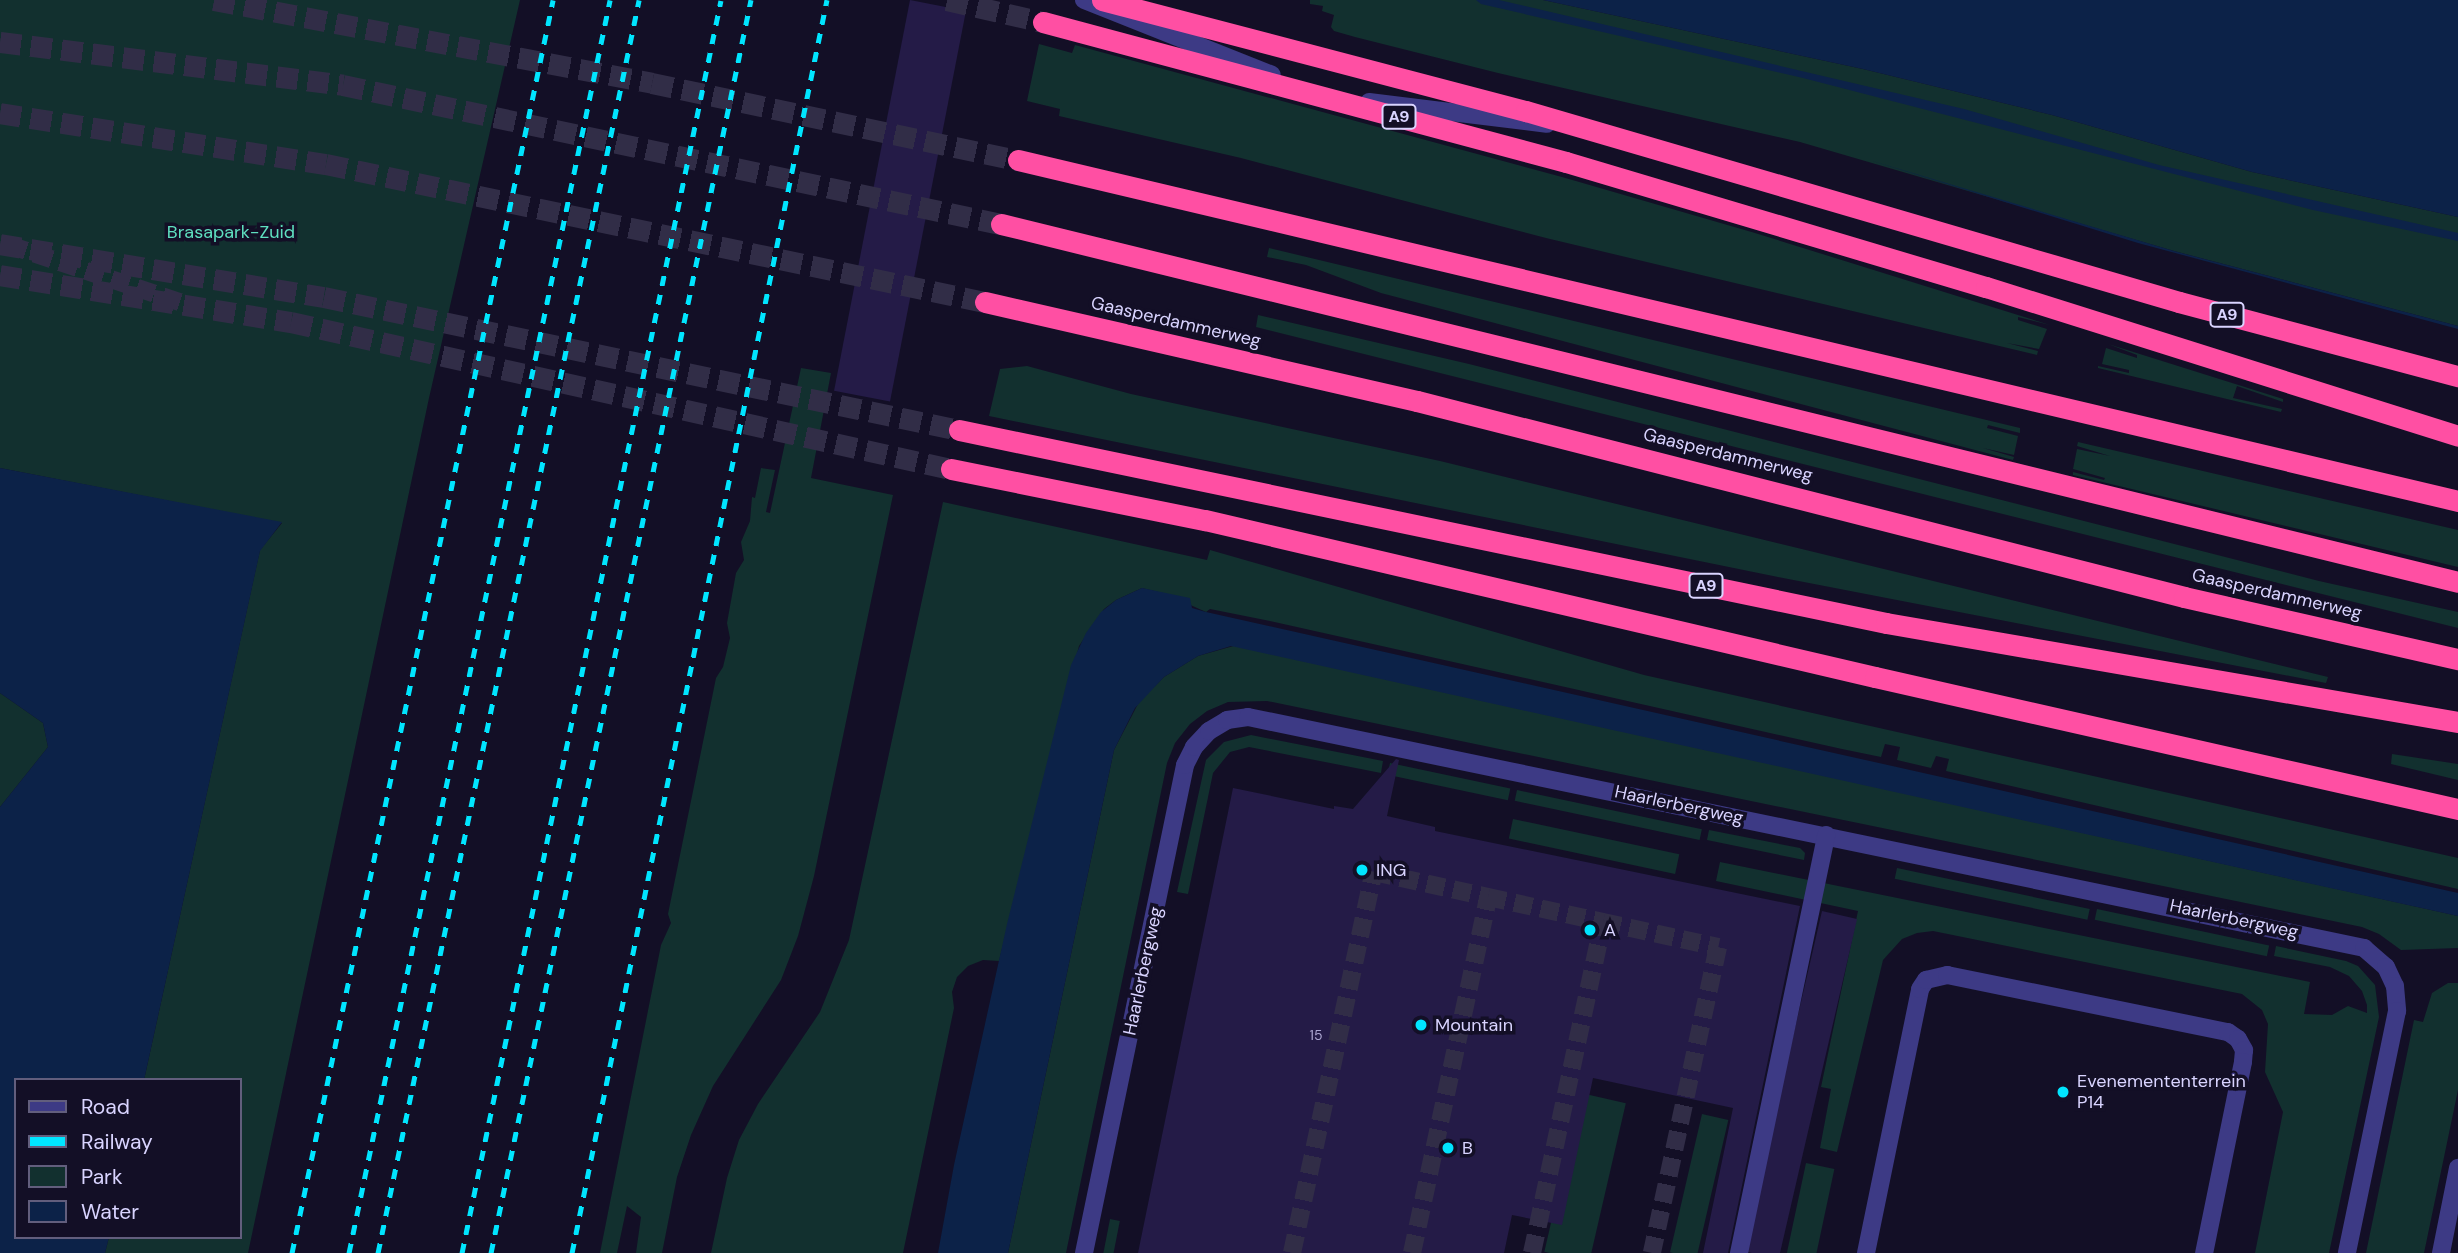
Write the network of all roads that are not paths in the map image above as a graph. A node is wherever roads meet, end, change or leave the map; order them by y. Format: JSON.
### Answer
{"nodes":[{"id":1,"x":1084,"y":0,"type":"edge"},
{"id":2,"x":1102,"y":0,"type":"edge"},
{"id":3,"x":1043,"y":22,"type":"tunnel mouth"},
{"id":4,"x":1325,"y":96,"type":"junction"},
{"id":5,"x":1581,"y":128,"type":"junction"},
{"id":6,"x":1018,"y":160,"type":"tunnel mouth"},
{"id":7,"x":1001,"y":224,"type":"tunnel mouth"},
{"id":8,"x":985,"y":302,"type":"tunnel mouth"},
{"id":9,"x":2458,"y":376,"type":"edge"},
{"id":10,"x":959,"y":430,"type":"tunnel mouth"},
{"id":11,"x":2458,"y":436,"type":"edge"},
{"id":12,"x":951,"y":469,"type":"tunnel mouth"},
{"id":13,"x":2458,"y":501,"type":"edge"},
{"id":14,"x":2458,"y":582,"type":"edge"},
{"id":15,"x":2458,"y":659,"type":"edge"},
{"id":16,"x":2458,"y":722,"type":"edge"},
{"id":17,"x":2458,"y":809,"type":"edge"},
{"id":18,"x":1826,"y":835,"type":"junction"},
{"id":19,"x":2458,"y":1168,"type":"edge"},
{"id":20,"x":1084,"y":1253,"type":"edge"},
{"id":21,"x":1739,"y":1253,"type":"edge"},
{"id":22,"x":1866,"y":1253,"type":"edge"},
{"id":23,"x":2204,"y":1253,"type":"edge"},
{"id":24,"x":2347,"y":1253,"type":"edge"},
{"id":25,"x":2441,"y":1253,"type":"edge"}],
"edges":[{"from":1,"to":4,"type":"street"},
{"from":2,"to":5,"type":"highway","number":"A9"},
{"from":3,"to":4,"type":"highway","number":"A9"},
{"from":4,"to":5,"type":"street"},
{"from":4,"to":11,"type":"highway","number":"A9"},
{"from":5,"to":9,"type":"highway","number":"A9"},
{"from":6,"to":13,"type":"highway"},
{"from":7,"to":14,"type":"highway"},
{"from":8,"to":15,"type":"highway","name":"Gaasperdammerweg"},
{"from":10,"to":16,"type":"highway","number":"A9"},
{"from":12,"to":17,"type":"highway"},
{"from":18,"to":20,"type":"street","name":"Haarlerbergweg"},
{"from":18,"to":21,"type":"street"},
{"from":18,"to":24,"type":"street","name":"Haarlerbergweg"},
{"from":19,"to":25,"type":"street"},
{"from":22,"to":23,"type":"street"}]}
